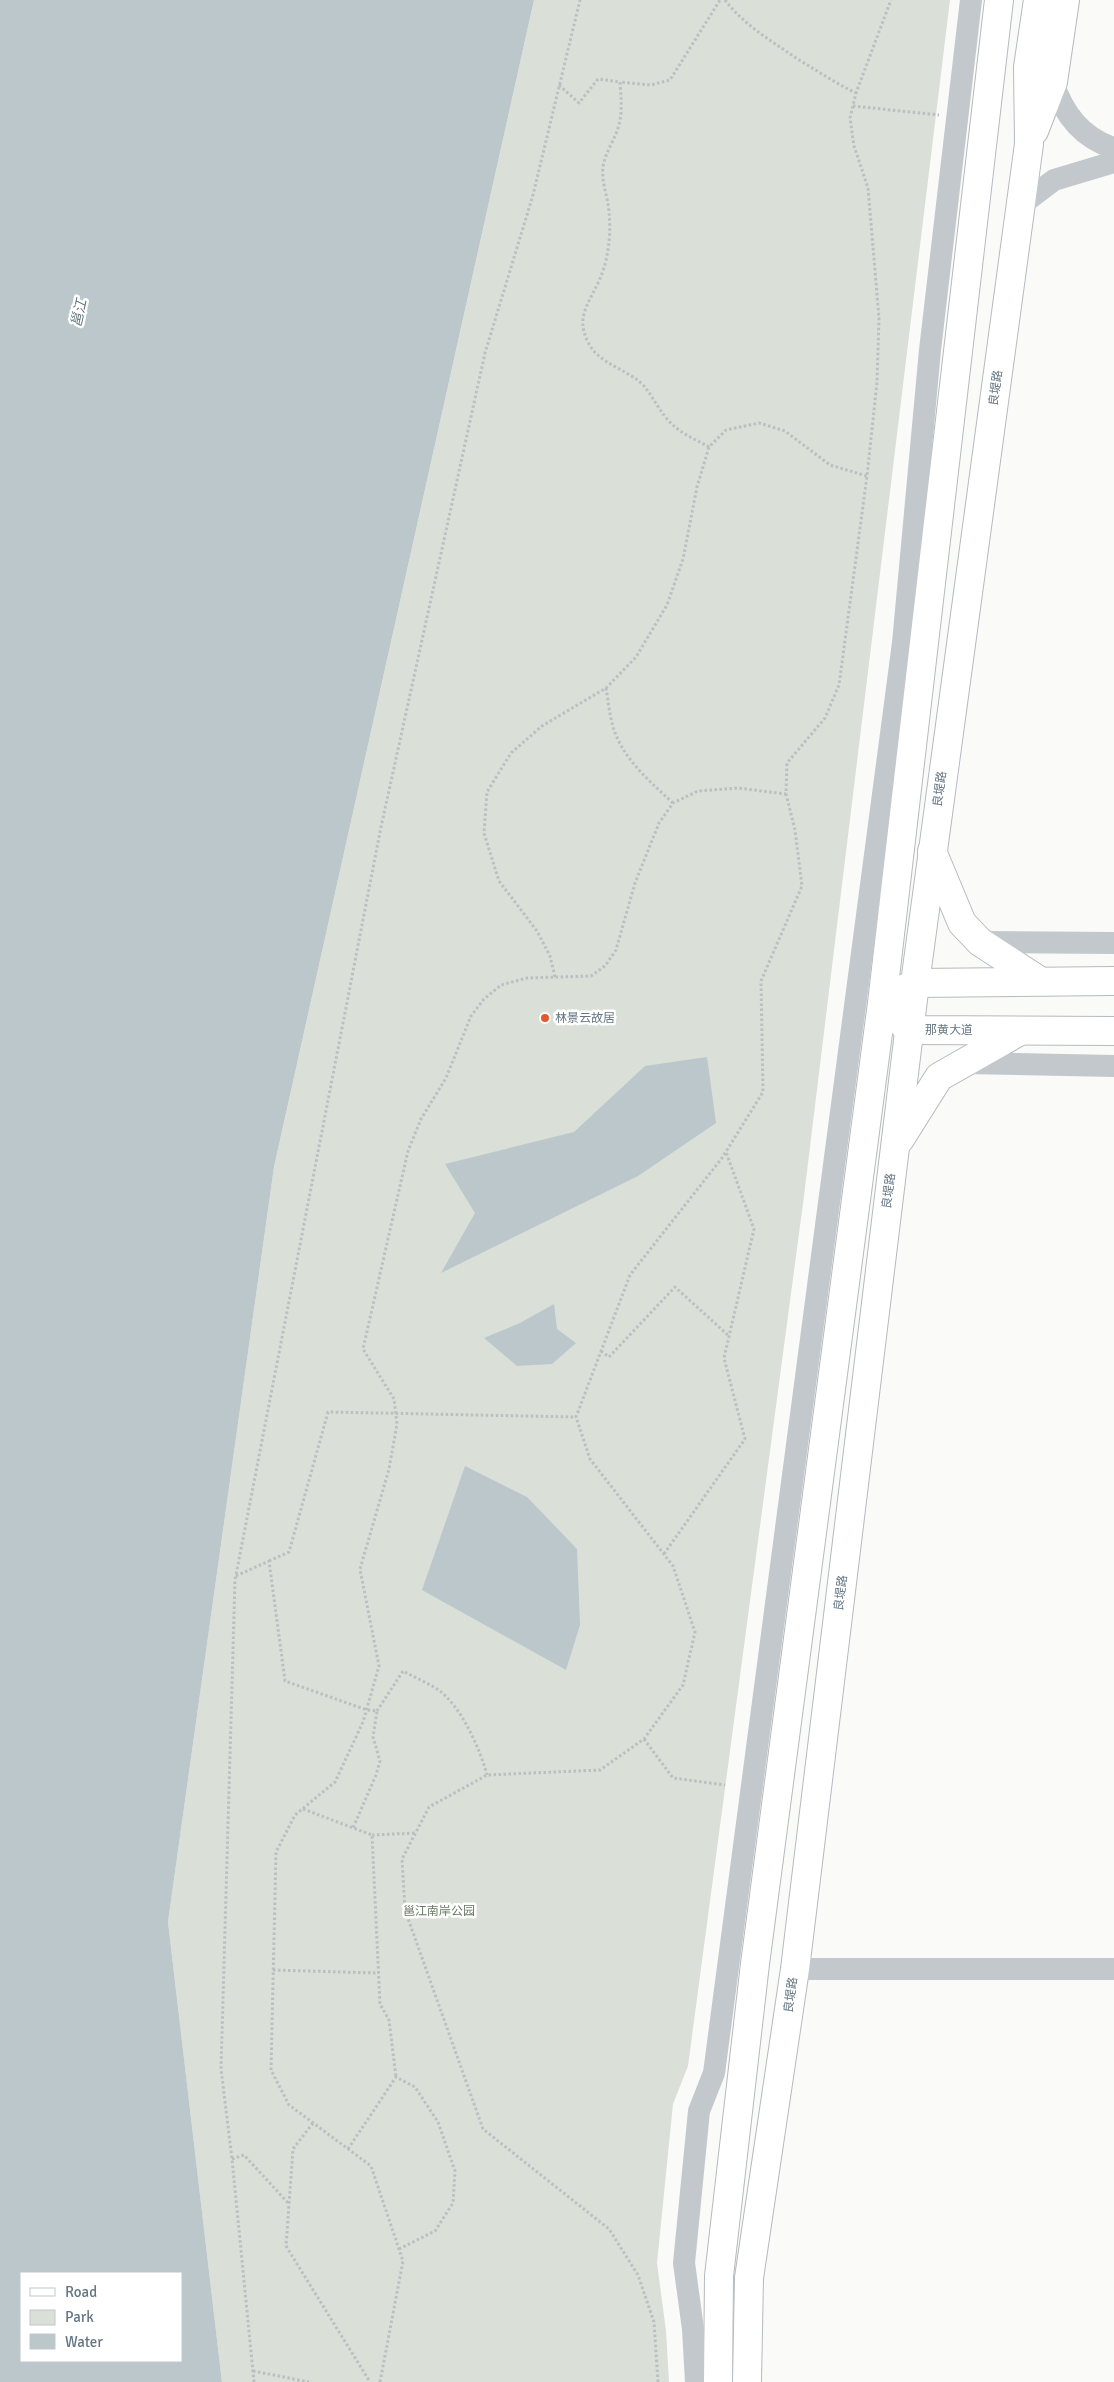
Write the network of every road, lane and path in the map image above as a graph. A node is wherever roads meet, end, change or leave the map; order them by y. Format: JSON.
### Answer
{"nodes":[{"id":1,"x":580,"y":0,"type":"edge"},
{"id":2,"x":720,"y":0,"type":"edge"},
{"id":3,"x":725,"y":0,"type":"edge"},
{"id":4,"x":891,"y":0,"type":"edge"},
{"id":5,"x":971,"y":0,"type":"edge"},
{"id":6,"x":1000,"y":0,"type":"edge"},
{"id":7,"x":1038,"y":0,"type":"edge"},
{"id":8,"x":1065,"y":0,"type":"edge"},
{"id":9,"x":620,"y":82,"type":"junction"},
{"id":10,"x":1053,"y":82,"type":"junction"},
{"id":11,"x":560,"y":85,"type":"junction"},
{"id":12,"x":856,"y":93,"type":"junction"},
{"id":13,"x":853,"y":106,"type":"junction"},
{"id":14,"x":958,"y":117,"type":"junction"},
{"id":15,"x":1029,"y":144,"type":"junction"},
{"id":16,"x":1114,"y":148,"type":"edge"},
{"id":17,"x":1114,"y":162,"type":"edge"},
{"id":18,"x":1021,"y":205,"type":"junction"},
{"id":19,"x":709,"y":447,"type":"junction"},
{"id":20,"x":867,"y":476,"type":"junction"},
{"id":21,"x":606,"y":688,"type":"junction"},
{"id":22,"x":786,"y":794,"type":"junction"},
{"id":23,"x":673,"y":803,"type":"junction"},
{"id":24,"x":932,"y":850,"type":"junction"},
{"id":25,"x":980,"y":942,"type":"junction"},
{"id":26,"x":1114,"y":943,"type":"edge"},
{"id":27,"x":554,"y":976,"type":"junction"},
{"id":28,"x":1040,"y":981,"type":"junction"},
{"id":29,"x":1114,"y":981,"type":"edge"},
{"id":30,"x":915,"y":983,"type":"junction"},
{"id":31,"x":882,"y":1003,"type":"junction"},
{"id":32,"x":909,"y":1030,"type":"junction"},
{"id":33,"x":1023,"y":1030,"type":"junction"},
{"id":34,"x":1114,"y":1030,"type":"edge"},
{"id":35,"x":964,"y":1062,"type":"junction"},
{"id":36,"x":1114,"y":1066,"type":"edge"},
{"id":37,"x":895,"y":1147,"type":"junction"},
{"id":38,"x":726,"y":1151,"type":"junction"},
{"id":39,"x":729,"y":1336,"type":"junction"},
{"id":40,"x":601,"y":1351,"type":"junction"},
{"id":41,"x":396,"y":1413,"type":"junction"},
{"id":42,"x":576,"y":1416,"type":"junction"},
{"id":43,"x":664,"y":1554,"type":"junction"},
{"id":44,"x":269,"y":1561,"type":"junction"},
{"id":45,"x":236,"y":1576,"type":"junction"},
{"id":46,"x":367,"y":1710,"type":"junction"},
{"id":47,"x":377,"y":1711,"type":"junction"},
{"id":48,"x":644,"y":1739,"type":"junction"},
{"id":49,"x":488,"y":1775,"type":"junction"},
{"id":50,"x":725,"y":1785,"type":"dead end"},
{"id":51,"x":303,"y":1809,"type":"junction"},
{"id":52,"x":353,"y":1828,"type":"junction"},
{"id":53,"x":416,"y":1832,"type":"junction"},
{"id":54,"x":372,"y":1835,"type":"junction"},
{"id":55,"x":795,"y":1969,"type":"junction"},
{"id":56,"x":1114,"y":1969,"type":"edge"},
{"id":57,"x":273,"y":1970,"type":"junction"},
{"id":58,"x":378,"y":1973,"type":"junction"},
{"id":59,"x":396,"y":2077,"type":"junction"},
{"id":60,"x":314,"y":2123,"type":"junction"},
{"id":61,"x":348,"y":2149,"type":"junction"},
{"id":62,"x":232,"y":2159,"type":"junction"},
{"id":63,"x":289,"y":2204,"type":"junction"},
{"id":64,"x":399,"y":2249,"type":"junction"},
{"id":65,"x":253,"y":2372,"type":"junction"},
{"id":66,"x":254,"y":2382,"type":"edge"},
{"id":67,"x":310,"y":2382,"type":"edge"},
{"id":68,"x":370,"y":2382,"type":"edge"},
{"id":69,"x":380,"y":2382,"type":"edge"},
{"id":70,"x":658,"y":2382,"type":"edge"},
{"id":71,"x":696,"y":2382,"type":"edge"},
{"id":72,"x":718,"y":2382,"type":"edge"},
{"id":73,"x":747,"y":2382,"type":"edge"}],
"edges":[{"from":1,"to":11,"type":"path"},
{"from":2,"to":9,"type":"path"},
{"from":3,"to":12,"type":"path"},
{"from":4,"to":12,"type":"path"},
{"from":5,"to":14,"type":"street"},
{"from":6,"to":31,"type":"main road"},
{"from":7,"to":15,"type":"main road","name":"良堤路"},
{"from":8,"to":10,"type":"main road"},
{"from":9,"to":11,"type":"path"},
{"from":9,"to":19,"type":"path"},
{"from":10,"to":15,"type":"main road"},
{"from":10,"to":16,"type":"street"},
{"from":11,"to":45,"type":"path"},
{"from":12,"to":13,"type":"path"},
{"from":13,"to":14,"type":"path"},
{"from":13,"to":20,"type":"path"},
{"from":14,"to":71,"type":"street"},
{"from":15,"to":18,"type":"main road","name":"良堤路"},
{"from":17,"to":18,"type":"street"},
{"from":18,"to":24,"type":"main road","name":"良堤路"},
{"from":19,"to":20,"type":"path"},
{"from":19,"to":21,"type":"path"},
{"from":20,"to":22,"type":"path"},
{"from":21,"to":23,"type":"path"},
{"from":21,"to":27,"type":"path"},
{"from":22,"to":23,"type":"path"},
{"from":22,"to":38,"type":"path"},
{"from":23,"to":27,"type":"path"},
{"from":24,"to":25,"type":"main road"},
{"from":24,"to":30,"type":"main road","name":"良堤路"},
{"from":25,"to":26,"type":"street"},
{"from":25,"to":28,"type":"main road"},
{"from":27,"to":41,"type":"path"},
{"from":28,"to":29,"type":"main road"},
{"from":28,"to":30,"type":"main road"},
{"from":30,"to":31,"type":"main road"},
{"from":30,"to":32,"type":"main road","name":"良堤路"},
{"from":31,"to":32,"type":"main road","name":"那黄大道"},
{"from":31,"to":72,"type":"main road"},
{"from":32,"to":33,"type":"main road","name":"那黄大道"},
{"from":32,"to":37,"type":"main road","name":"良堤路"},
{"from":33,"to":34,"type":"main road","name":"那黄大道"},
{"from":33,"to":35,"type":"main road"},
{"from":35,"to":36,"type":"street"},
{"from":35,"to":37,"type":"main road"},
{"from":37,"to":55,"type":"main road","name":"良堤路"},
{"from":38,"to":39,"type":"path"},
{"from":38,"to":40,"type":"path"},
{"from":39,"to":40,"type":"path"},
{"from":39,"to":43,"type":"path"},
{"from":40,"to":42,"type":"path"},
{"from":41,"to":42,"type":"path"},
{"from":41,"to":44,"type":"path"},
{"from":41,"to":46,"type":"path"},
{"from":42,"to":43,"type":"path"},
{"from":43,"to":48,"type":"path"},
{"from":44,"to":45,"type":"path"},
{"from":44,"to":46,"type":"path"},
{"from":45,"to":62,"type":"path"},
{"from":46,"to":47,"type":"path"},
{"from":46,"to":51,"type":"path"},
{"from":47,"to":49,"type":"path"},
{"from":47,"to":52,"type":"path"},
{"from":48,"to":49,"type":"path"},
{"from":48,"to":50,"type":"path"},
{"from":49,"to":53,"type":"path"},
{"from":51,"to":52,"type":"path"},
{"from":51,"to":57,"type":"path"},
{"from":52,"to":54,"type":"path"},
{"from":53,"to":54,"type":"path"},
{"from":53,"to":70,"type":"path"},
{"from":54,"to":58,"type":"path"},
{"from":55,"to":56,"type":"street"},
{"from":55,"to":73,"type":"main road","name":"良堤路"},
{"from":57,"to":58,"type":"path"},
{"from":57,"to":60,"type":"path"},
{"from":58,"to":59,"type":"path"},
{"from":59,"to":61,"type":"path"},
{"from":59,"to":64,"type":"path"},
{"from":60,"to":61,"type":"path"},
{"from":60,"to":63,"type":"path"},
{"from":61,"to":64,"type":"path"},
{"from":62,"to":63,"type":"path"},
{"from":62,"to":65,"type":"path"},
{"from":63,"to":68,"type":"path"},
{"from":64,"to":69,"type":"path"},
{"from":65,"to":66,"type":"path"},
{"from":65,"to":67,"type":"path"}]}
